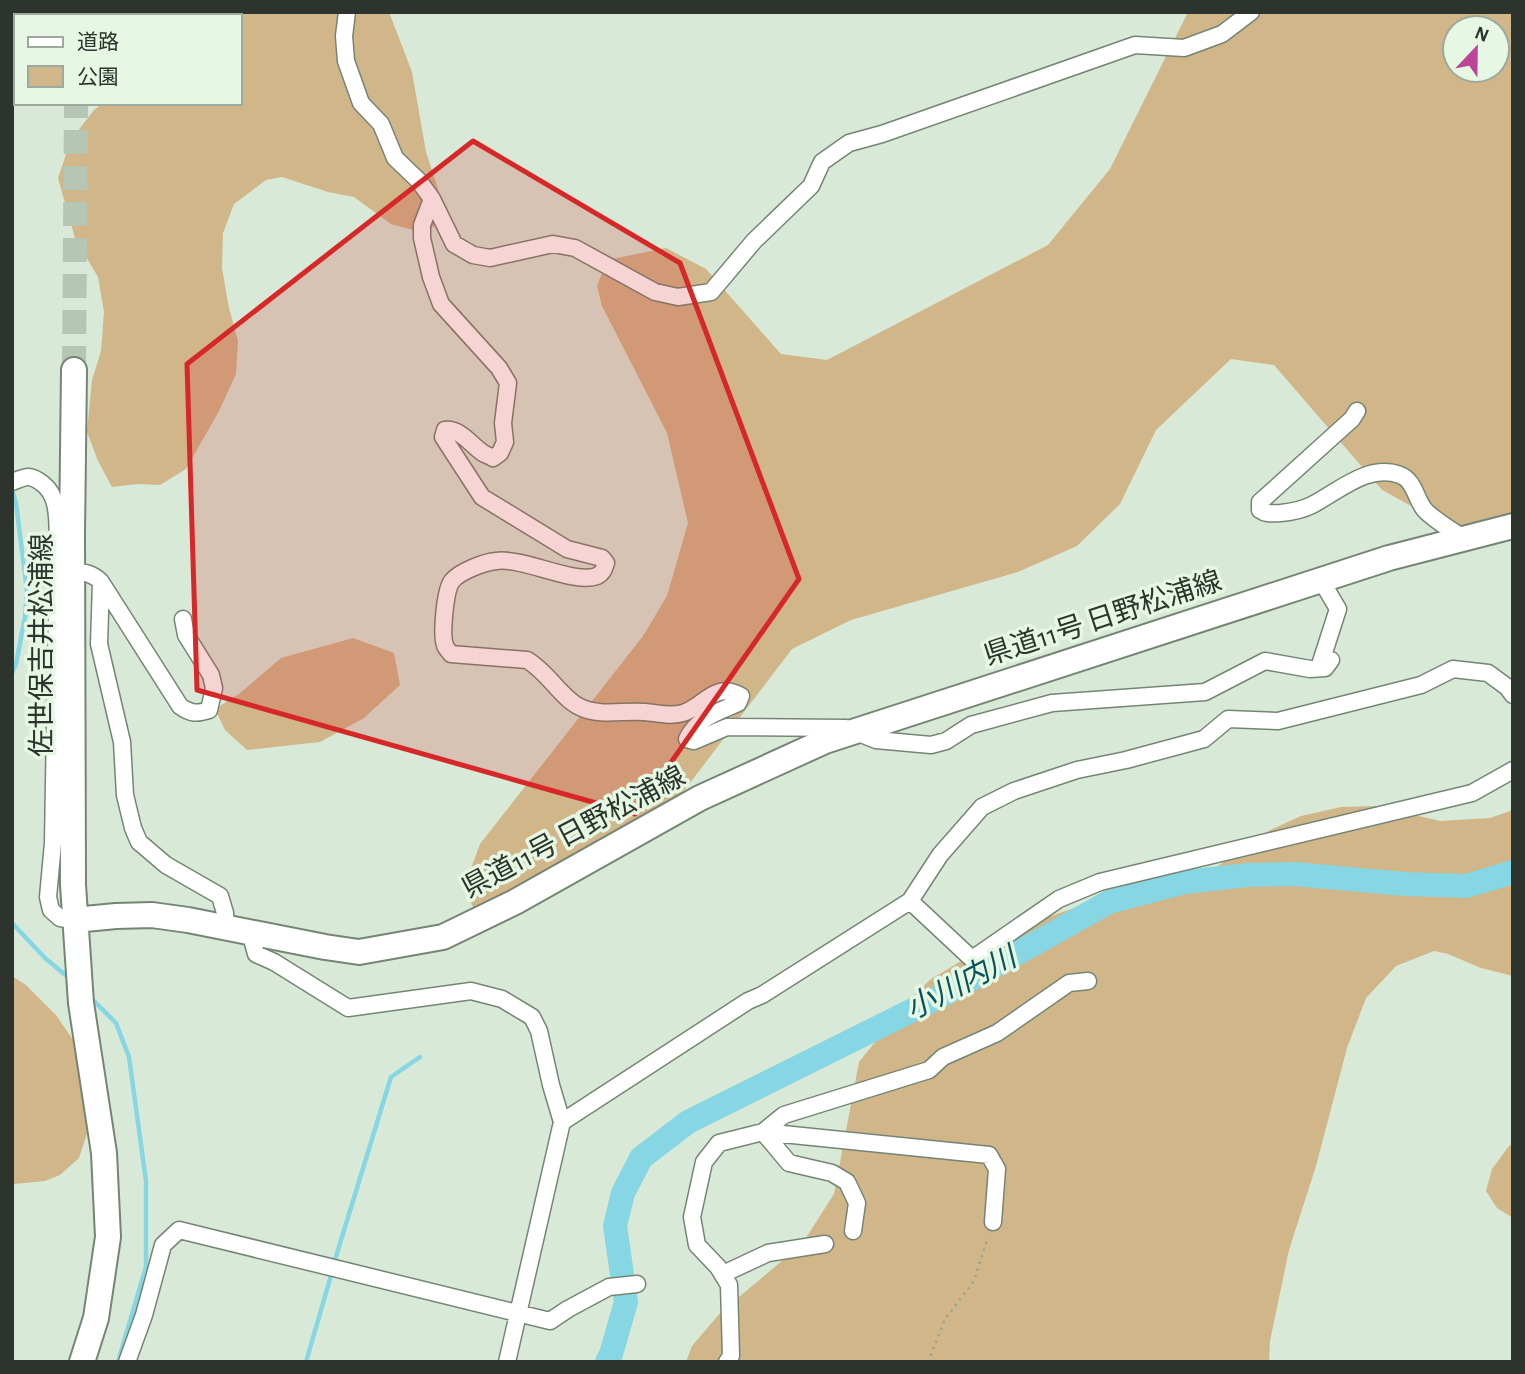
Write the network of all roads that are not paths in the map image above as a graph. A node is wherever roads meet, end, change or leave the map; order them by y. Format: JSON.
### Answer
{"nodes":[{"id":1,"x":347,"y":12,"type":"edge"},
{"id":2,"x":1251,"y":12,"type":"edge"},
{"id":3,"x":432,"y":199,"type":"junction"},
{"id":4,"x":74,"y":370,"type":"tunnel mouth"},
{"id":5,"x":1357,"y":411,"type":"dead end"},
{"id":6,"x":12,"y":482,"type":"edge"},
{"id":7,"x":1513,"y":526,"type":"edge"},
{"id":8,"x":1463,"y":538,"type":"junction"},
{"id":9,"x":72,"y":572,"type":"junction"},
{"id":10,"x":1321,"y":580,"type":"junction"},
{"id":11,"x":101,"y":582,"type":"junction"},
{"id":12,"x":183,"y":619,"type":"dead end"},
{"id":13,"x":1513,"y":695,"type":"edge"},
{"id":14,"x":856,"y":731,"type":"junction"},
{"id":15,"x":1513,"y":770,"type":"edge"},
{"id":16,"x":910,"y":901,"type":"junction"},
{"id":17,"x":75,"y":920,"type":"junction"},
{"id":18,"x":238,"y":930,"type":"junction"},
{"id":19,"x":1088,"y":981,"type":"dead end"},
{"id":20,"x":562,"y":1122,"type":"junction"},
{"id":21,"x":763,"y":1132,"type":"junction"},
{"id":22,"x":993,"y":1222,"type":"road end"},
{"id":23,"x":853,"y":1231,"type":"dead end"},
{"id":24,"x":825,"y":1244,"type":"dead end"},
{"id":25,"x":723,"y":1274,"type":"junction"},
{"id":26,"x":637,"y":1284,"type":"dead end"},
{"id":27,"x":519,"y":1314,"type":"junction"},
{"id":28,"x":82,"y":1362,"type":"edge"},
{"id":29,"x":127,"y":1362,"type":"edge"},
{"id":30,"x":507,"y":1362,"type":"edge"},
{"id":31,"x":727,"y":1362,"type":"edge"}],
"edges":[{"from":1,"to":3,"type":"street"},
{"from":2,"to":3,"type":"street"},
{"from":3,"to":14,"type":"street"},
{"from":4,"to":9,"type":"main road","name":"佐世保吉井松浦線"},
{"from":5,"to":8,"type":"street"},
{"from":6,"to":17,"type":"street"},
{"from":7,"to":8,"type":"main road","name":"県道11号 日野松浦線"},
{"from":8,"to":10,"type":"main road","name":"県道11号 日野松浦線"},
{"from":9,"to":11,"type":"street"},
{"from":9,"to":17,"type":"main road","name":"佐世保吉井松浦線"},
{"from":10,"to":14,"type":"main road","name":"県道11号 日野松浦線"},
{"from":10,"to":14,"type":"street"},
{"from":11,"to":12,"type":"street"},
{"from":11,"to":18,"type":"street"},
{"from":13,"to":16,"type":"street"},
{"from":14,"to":18,"type":"main road","name":"県道11号 日野松浦線"},
{"from":15,"to":16,"type":"street"},
{"from":16,"to":20,"type":"street"},
{"from":17,"to":18,"type":"main road","name":"県道11号 日野松浦線"},
{"from":17,"to":28,"type":"main road"},
{"from":18,"to":20,"type":"street"},
{"from":19,"to":21,"type":"street"},
{"from":20,"to":27,"type":"street"},
{"from":21,"to":22,"type":"street"},
{"from":21,"to":23,"type":"street"},
{"from":21,"to":25,"type":"street"},
{"from":24,"to":25,"type":"street"},
{"from":25,"to":31,"type":"street"},
{"from":26,"to":27,"type":"street"},
{"from":27,"to":29,"type":"street"},
{"from":27,"to":30,"type":"street"}]}
